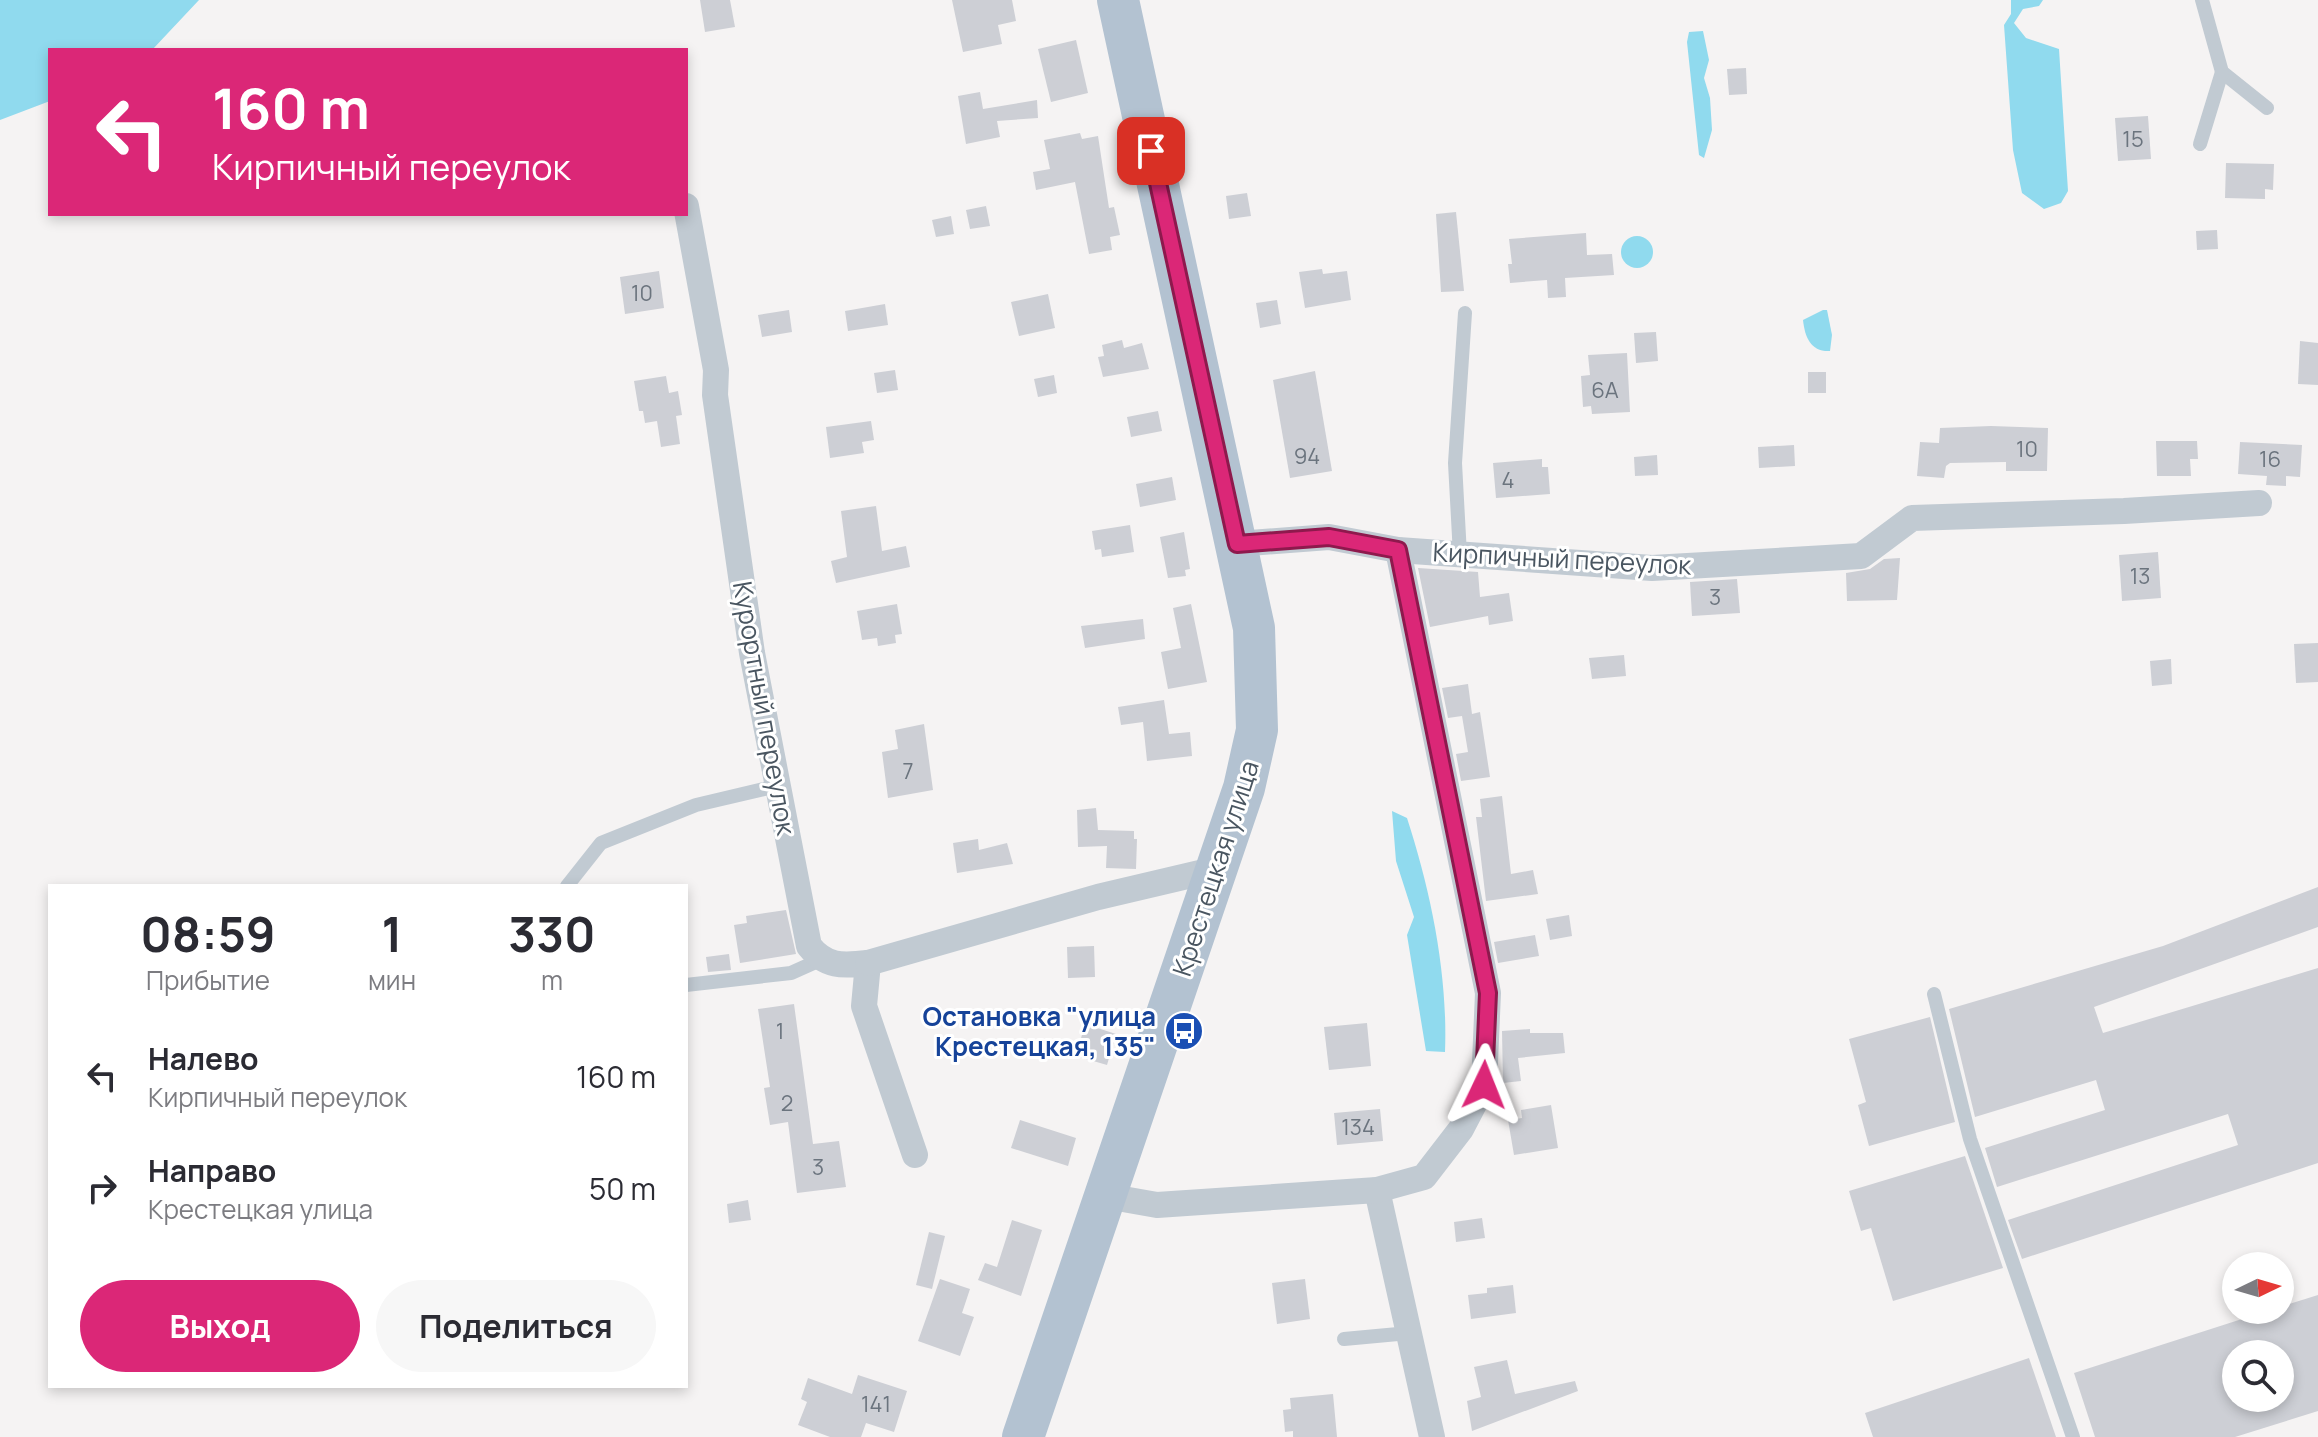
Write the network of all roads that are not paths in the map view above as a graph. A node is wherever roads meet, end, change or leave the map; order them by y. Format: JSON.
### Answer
{"nodes":[{"id":1,"x":1118,"y":0,"type":"edge"},
{"id":2,"x":2202,"y":0,"type":"edge"},
{"id":3,"x":2222,"y":72,"type":"junction"},
{"id":4,"x":2267,"y":108,"type":"dead end"},
{"id":5,"x":2200,"y":144,"type":"dead end"},
{"id":6,"x":688,"y":216,"type":"edge"},
{"id":7,"x":1465,"y":313,"type":"dead end"},
{"id":8,"x":2259,"y":503,"type":"dead end"},
{"id":9,"x":1237,"y":544,"type":"junction"},
{"id":10,"x":1398,"y":550,"type":"junction"},
{"id":11,"x":1460,"y":555,"type":"junction"},
{"id":12,"x":777,"y":786,"type":"junction"},
{"id":13,"x":1217,"y":869,"type":"junction"},
{"id":14,"x":569,"y":884,"type":"edge"},
{"id":15,"x":820,"y":960,"type":"junction"},
{"id":16,"x":868,"y":963,"type":"junction"},
{"id":17,"x":688,"y":985,"type":"edge"},
{"id":18,"x":1934,"y":994,"type":"dead end"},
{"id":19,"x":915,"y":1155,"type":"dead end"},
{"id":20,"x":1377,"y":1190,"type":"junction"},
{"id":21,"x":1106,"y":1196,"type":"junction"},
{"id":22,"x":1409,"y":1333,"type":"junction"},
{"id":23,"x":1344,"y":1339,"type":"dead end"},
{"id":24,"x":1023,"y":1437,"type":"edge"},
{"id":25,"x":1432,"y":1437,"type":"edge"},
{"id":26,"x":2073,"y":1437,"type":"edge"}],
"edges":[{"from":1,"to":9,"type":"main road","name":"Крестецкая улица"},
{"from":2,"to":3,"type":"lane"},
{"from":3,"to":4,"type":"lane"},
{"from":3,"to":5,"type":"lane"},
{"from":6,"to":12,"type":"street","name":"Курортный переулок"},
{"from":7,"to":11,"type":"lane"},
{"from":8,"to":11,"type":"street","name":"Кирпичный переулок"},
{"from":9,"to":10,"type":"street","name":"Кирпичный переулок"},
{"from":9,"to":13,"type":"main road","name":"Крестецкая улица"},
{"from":10,"to":11,"type":"street","name":"Кирпичный переулок"},
{"from":10,"to":20,"type":"street"},
{"from":12,"to":14,"type":"lane"},
{"from":12,"to":15,"type":"street","name":"Курортный переулок"},
{"from":13,"to":16,"type":"street"},
{"from":13,"to":21,"type":"main road","name":"Крестецкая улица"},
{"from":15,"to":16,"type":"street"},
{"from":15,"to":17,"type":"lane"},
{"from":16,"to":19,"type":"street"},
{"from":18,"to":26,"type":"lane"},
{"from":20,"to":21,"type":"street"},
{"from":20,"to":22,"type":"street"},
{"from":21,"to":24,"type":"main road","name":"Крестецкая улица"},
{"from":22,"to":23,"type":"lane"},
{"from":22,"to":25,"type":"street"}]}
